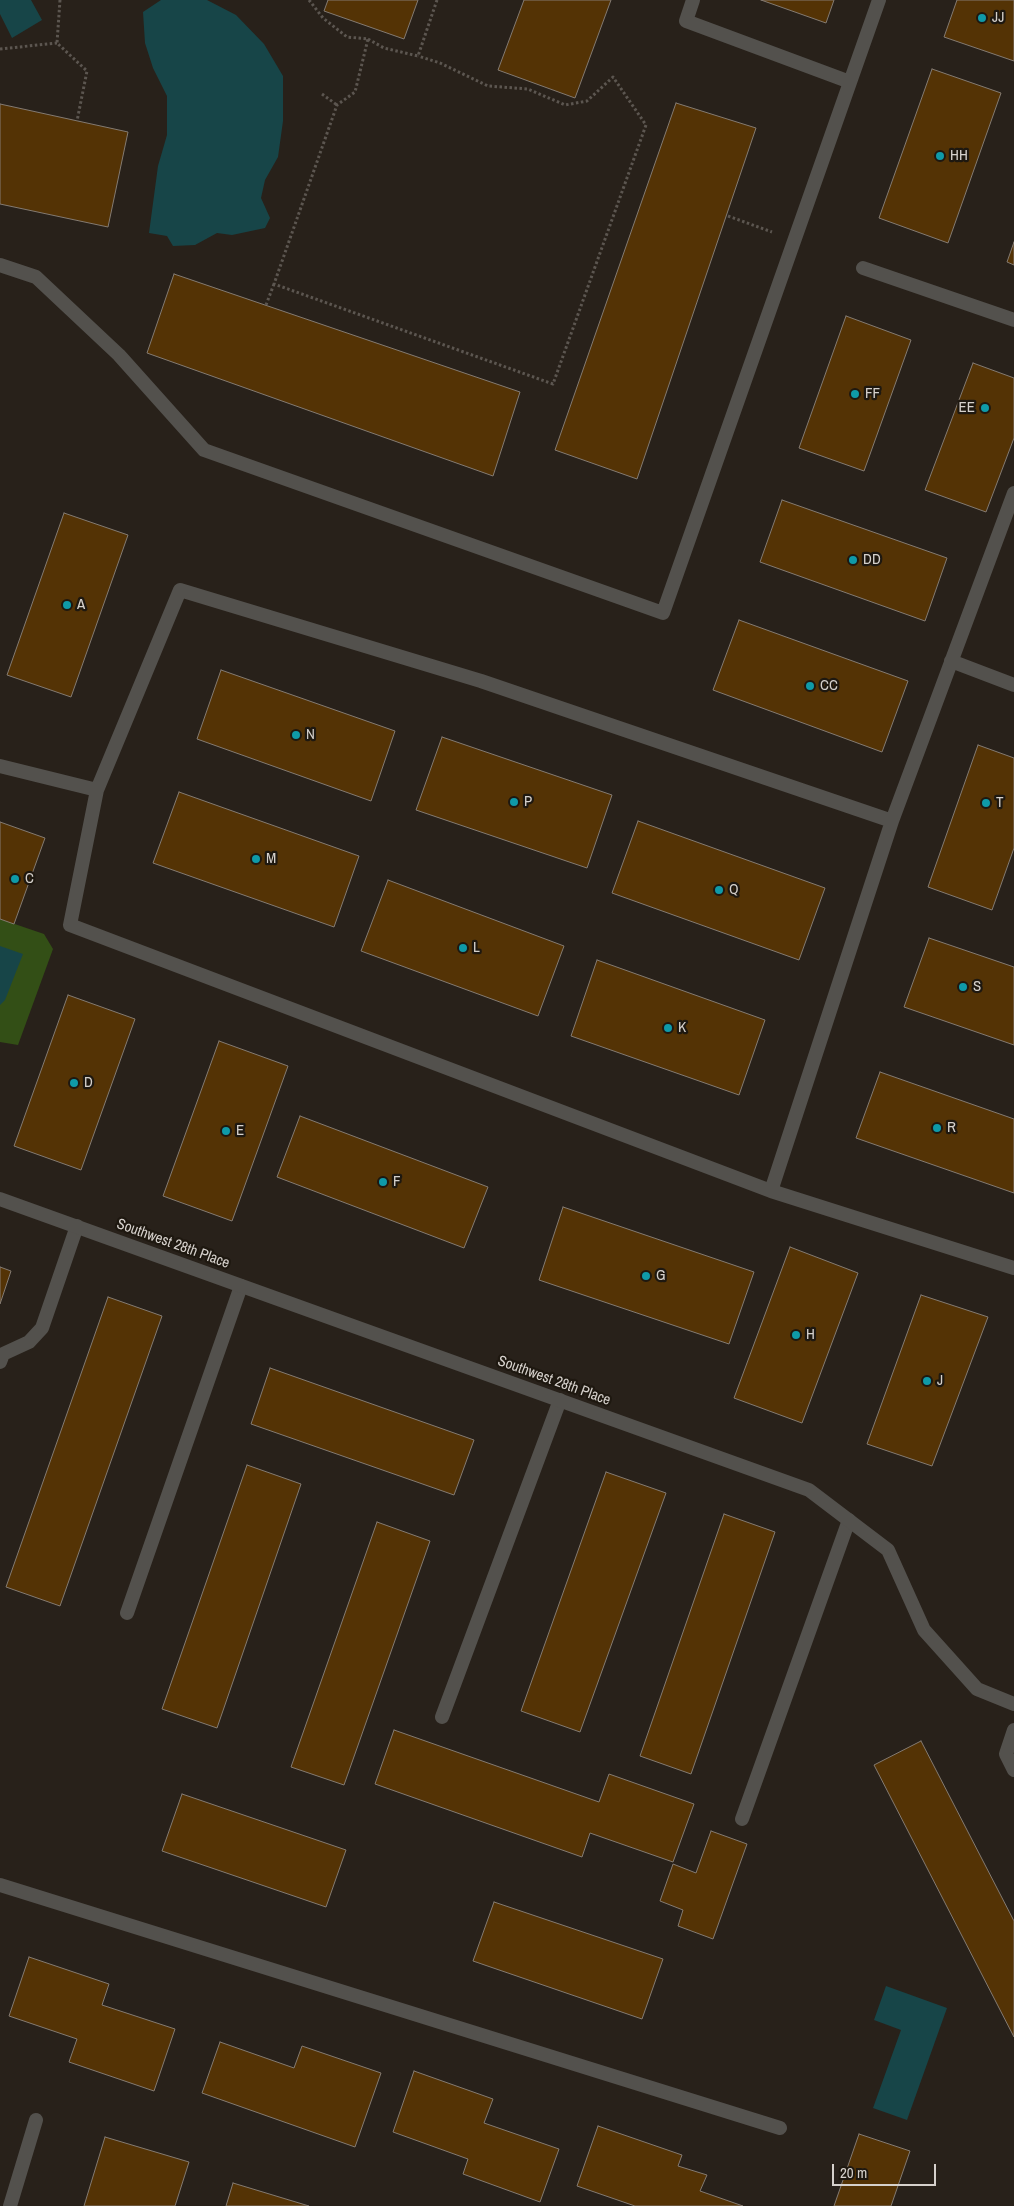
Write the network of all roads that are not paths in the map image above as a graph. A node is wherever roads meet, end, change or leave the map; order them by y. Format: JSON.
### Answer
{"nodes":[{"id":1,"x":693,"y":0,"type":"edge"},
{"id":2,"x":879,"y":0,"type":"edge"},
{"id":3,"x":850,"y":82,"type":"junction"},
{"id":4,"x":0,"y":265,"type":"edge"},
{"id":5,"x":863,"y":268,"type":"dead end"},
{"id":6,"x":1014,"y":320,"type":"edge"},
{"id":7,"x":1014,"y":493,"type":"edge"},
{"id":8,"x":951,"y":662,"type":"junction"},
{"id":9,"x":1014,"y":685,"type":"edge"},
{"id":10,"x":0,"y":766,"type":"edge"},
{"id":11,"x":97,"y":790,"type":"junction"},
{"id":12,"x":892,"y":821,"type":"junction"},
{"id":13,"x":771,"y":1191,"type":"junction"},
{"id":14,"x":0,"y":1199,"type":"edge"},
{"id":15,"x":76,"y":1226,"type":"junction"},
{"id":16,"x":1014,"y":1268,"type":"edge"},
{"id":17,"x":241,"y":1286,"type":"junction"},
{"id":18,"x":0,"y":1362,"type":"edge"},
{"id":19,"x":560,"y":1400,"type":"junction"},
{"id":20,"x":849,"y":1520,"type":"junction"},
{"id":21,"x":127,"y":1613,"type":"dead end"},
{"id":22,"x":1014,"y":1704,"type":"edge"},
{"id":23,"x":442,"y":1718,"type":"dead end"},
{"id":24,"x":1014,"y":1730,"type":"edge"},
{"id":25,"x":1014,"y":1770,"type":"edge"},
{"id":26,"x":742,"y":1819,"type":"dead end"},
{"id":27,"x":0,"y":1885,"type":"edge"},
{"id":28,"x":36,"y":2120,"type":"dead end"},
{"id":29,"x":780,"y":2128,"type":"dead end"},
{"id":30,"x":10,"y":2206,"type":"edge"}],
"edges":[{"from":1,"to":3,"type":"street"},
{"from":2,"to":3,"type":"street"},
{"from":3,"to":4,"type":"street"},
{"from":5,"to":6,"type":"street"},
{"from":7,"to":8,"type":"street"},
{"from":8,"to":9,"type":"street"},
{"from":8,"to":12,"type":"street"},
{"from":10,"to":11,"type":"street"},
{"from":11,"to":12,"type":"street"},
{"from":11,"to":13,"type":"street"},
{"from":12,"to":13,"type":"street"},
{"from":13,"to":16,"type":"street"},
{"from":14,"to":15,"type":"street","name":"Southwest 28th Place"},
{"from":15,"to":17,"type":"street","name":"Southwest 28th Place"},
{"from":15,"to":18,"type":"street"},
{"from":17,"to":19,"type":"street","name":"Southwest 28th Place"},
{"from":17,"to":21,"type":"street"},
{"from":19,"to":20,"type":"street","name":"Southwest 28th Place"},
{"from":19,"to":23,"type":"street"},
{"from":20,"to":22,"type":"street","name":"Southwest 28th Place"},
{"from":20,"to":26,"type":"street"},
{"from":24,"to":25,"type":"street"},
{"from":27,"to":29,"type":"street"},
{"from":28,"to":30,"type":"street"}]}
